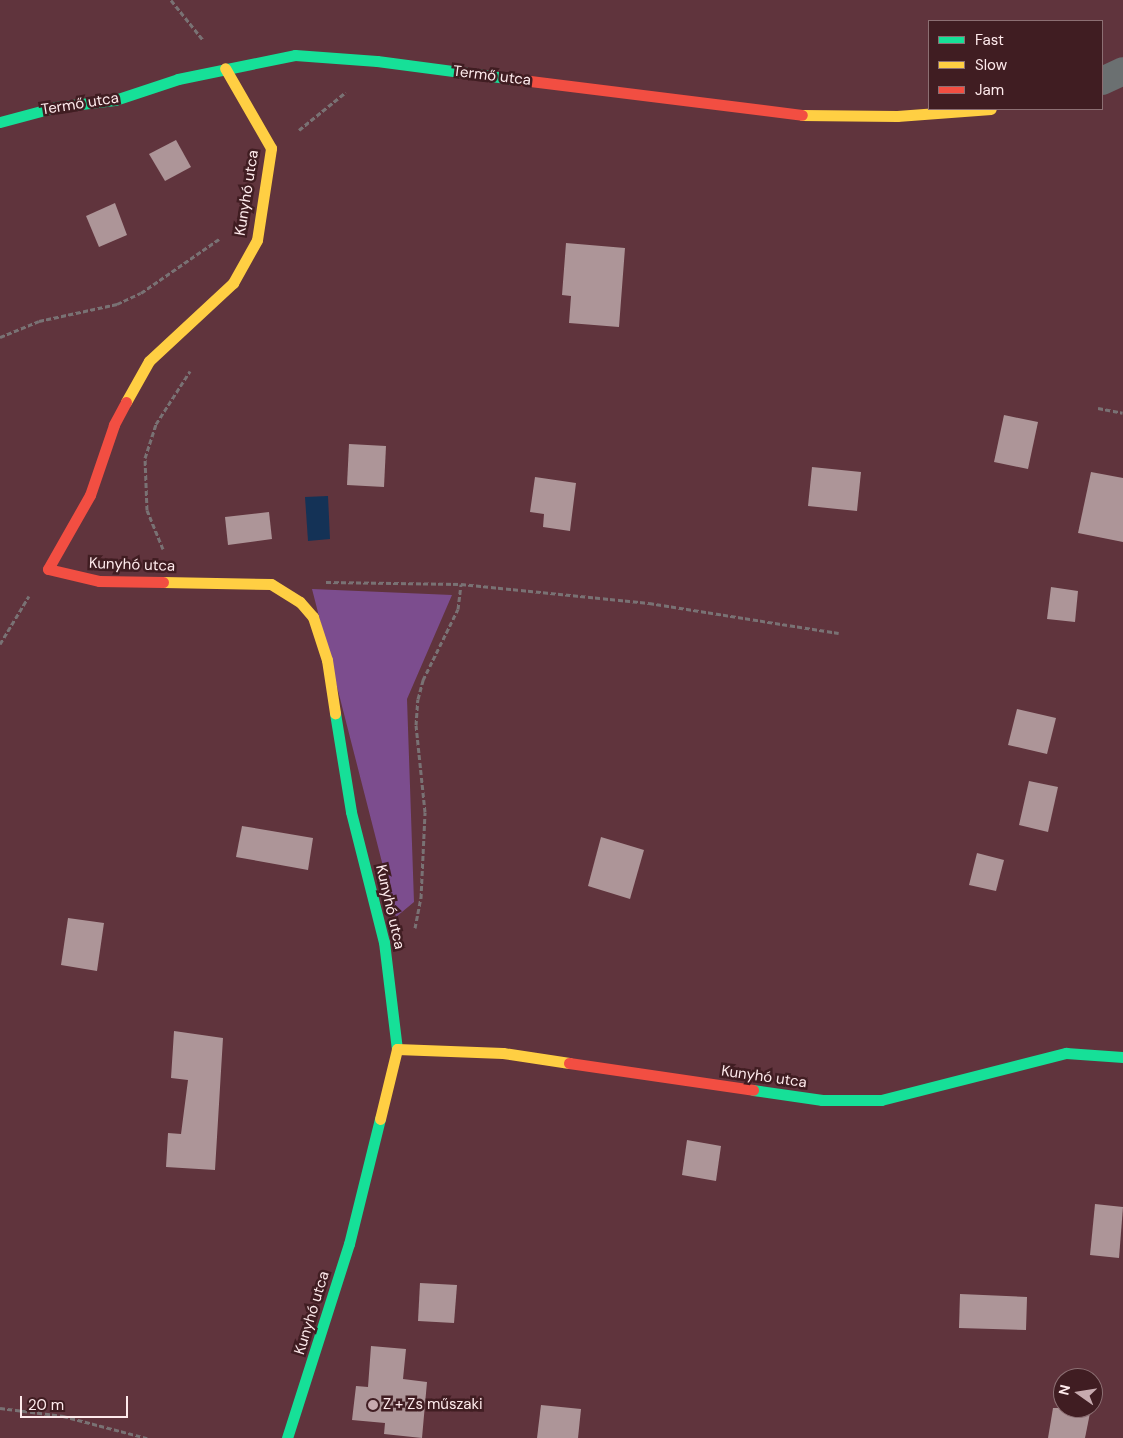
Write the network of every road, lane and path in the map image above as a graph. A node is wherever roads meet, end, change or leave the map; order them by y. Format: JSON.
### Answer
{"nodes":[{"id":1,"x":171,"y":0,"type":"edge"},
{"id":2,"x":377,"y":61,"type":"junction"},
{"id":3,"x":225,"y":68,"type":"junction"},
{"id":4,"x":1123,"y":72,"type":"edge"},
{"id":5,"x":1103,"y":80,"type":"edge"},
{"id":6,"x":978,"y":110,"type":"edge"},
{"id":7,"x":0,"y":122,"type":"edge"},
{"id":8,"x":271,"y":148,"type":"junction"},
{"id":9,"x":224,"y":234,"type":"dead end"},
{"id":10,"x":0,"y":337,"type":"edge"},
{"id":11,"x":195,"y":364,"type":"dead end"},
{"id":12,"x":1098,"y":408,"type":"dead end"},
{"id":13,"x":1123,"y":413,"type":"edge"},
{"id":14,"x":48,"y":569,"type":"junction"},
{"id":15,"x":320,"y":582,"type":"dead end"},
{"id":16,"x":189,"y":583,"type":"junction"},
{"id":17,"x":461,"y":584,"type":"junction"},
{"id":18,"x":839,"y":633,"type":"dead end"},
{"id":19,"x":0,"y":644,"type":"edge"},
{"id":20,"x":415,"y":932,"type":"dead end"},
{"id":21,"x":397,"y":1049,"type":"junction"},
{"id":22,"x":1123,"y":1057,"type":"edge"},
{"id":23,"x":0,"y":1408,"type":"edge"},
{"id":24,"x":146,"y":1438,"type":"edge"},
{"id":25,"x":287,"y":1438,"type":"edge"}],
"edges":[{"from":1,"to":3,"type":"path"},
{"from":2,"to":3,"type":"street","name":"Termő utca"},
{"from":2,"to":6,"type":"street","name":"Termő utca"},
{"from":2,"to":8,"type":"path"},
{"from":3,"to":7,"type":"street","name":"Termő utca"},
{"from":3,"to":8,"type":"street","name":"Kunyhó utca"},
{"from":4,"to":5,"type":"street"},
{"from":8,"to":14,"type":"street","name":"Kunyhó utca"},
{"from":9,"to":10,"type":"path"},
{"from":11,"to":16,"type":"path"},
{"from":12,"to":13,"type":"path"},
{"from":14,"to":16,"type":"street","name":"Kunyhó utca"},
{"from":14,"to":19,"type":"path"},
{"from":15,"to":17,"type":"path"},
{"from":16,"to":21,"type":"street","name":"Kunyhó utca"},
{"from":17,"to":18,"type":"path"},
{"from":17,"to":20,"type":"path"},
{"from":21,"to":22,"type":"street","name":"Kunyhó utca"},
{"from":21,"to":25,"type":"street","name":"Kunyhó utca"},
{"from":23,"to":24,"type":"path"}]}
